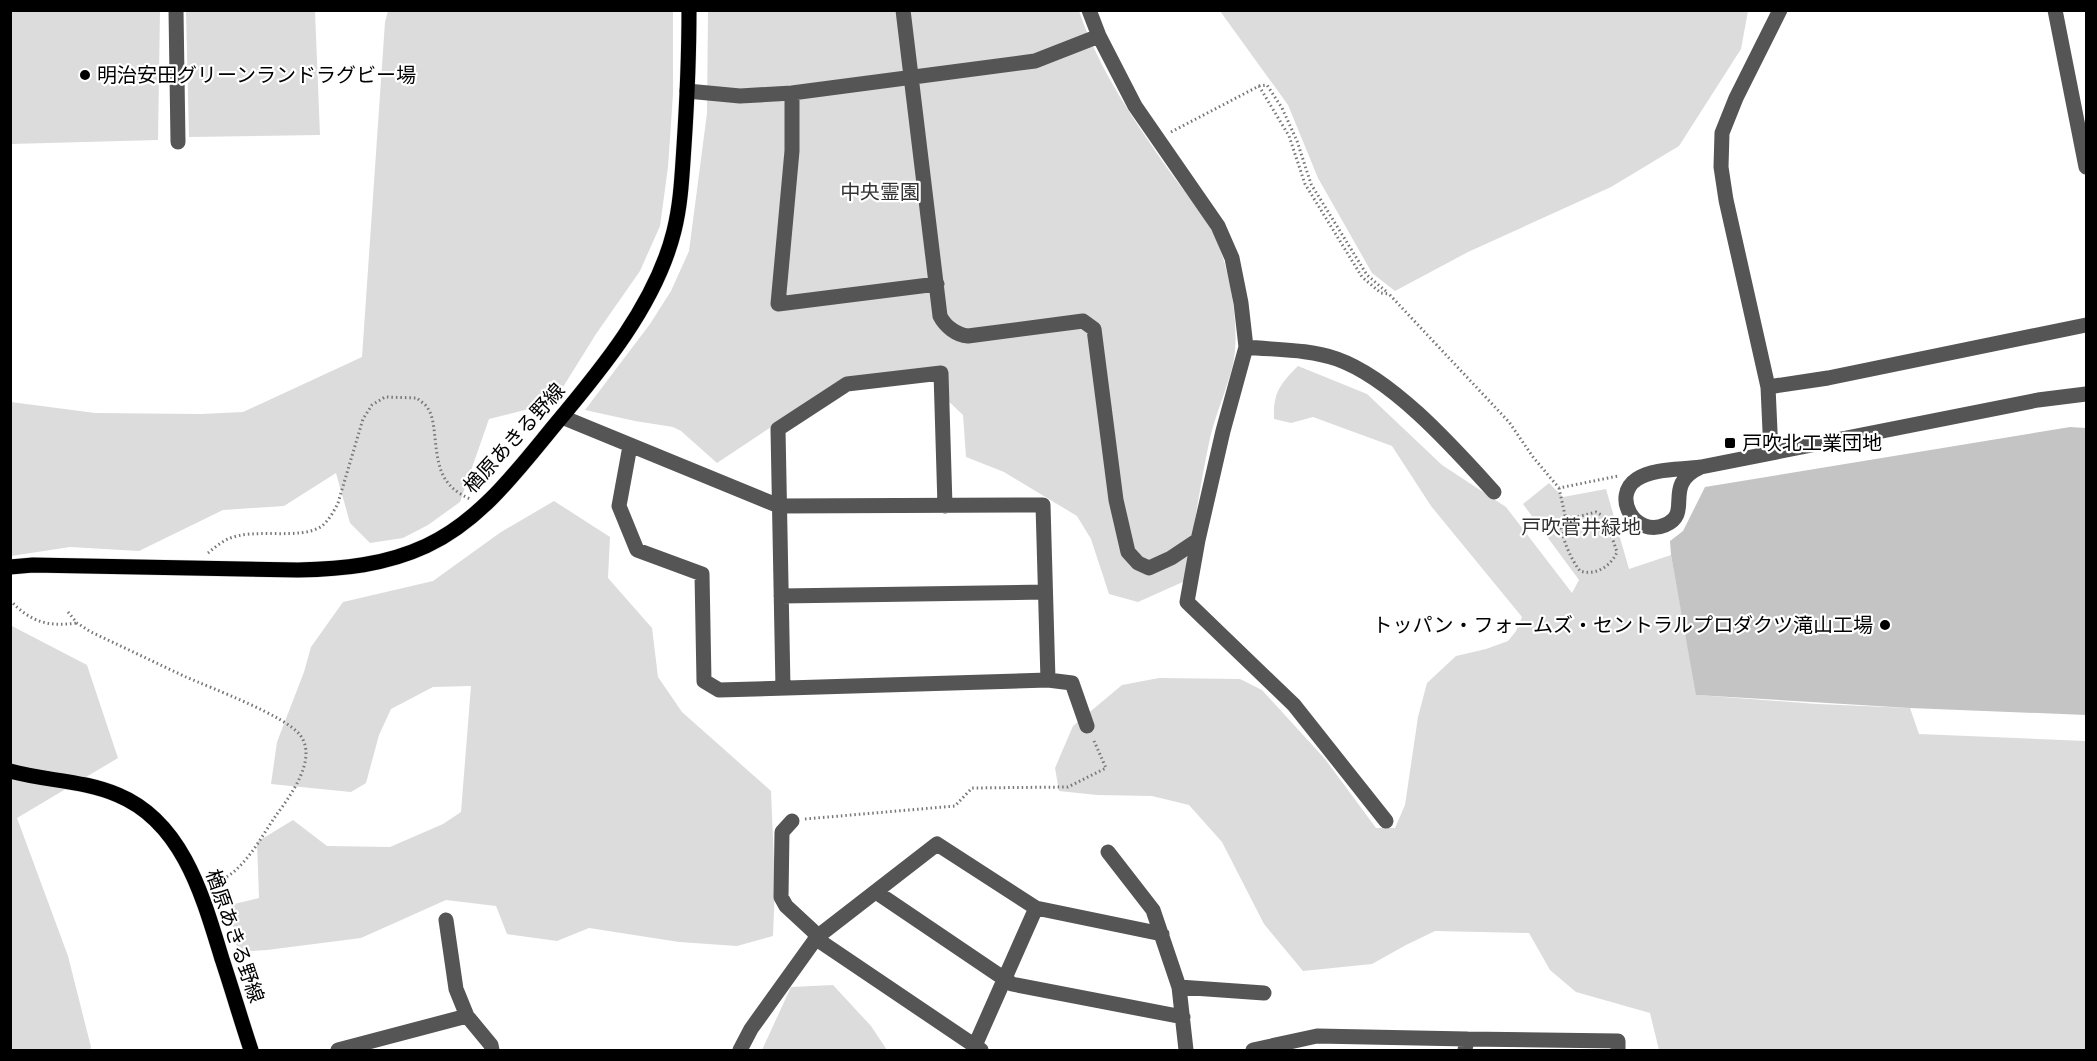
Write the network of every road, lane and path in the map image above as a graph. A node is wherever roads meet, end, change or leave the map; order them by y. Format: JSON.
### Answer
{"nodes":[{"id":1,"x":176,"y":10,"type":"edge"},
{"id":2,"x":689,"y":10,"type":"edge"},
{"id":3,"x":903,"y":10,"type":"edge"},
{"id":4,"x":1089,"y":10,"type":"edge"},
{"id":5,"x":1780,"y":10,"type":"edge"},
{"id":6,"x":2055,"y":10,"type":"edge"},
{"id":7,"x":1099,"y":36,"type":"junction"},
{"id":8,"x":911,"y":76,"type":"junction"},
{"id":9,"x":1259,"y":86,"type":"junction"},
{"id":10,"x":687,"y":92,"type":"junction"},
{"id":11,"x":792,"y":93,"type":"junction"},
{"id":12,"x":1158,"y":140,"type":"junction"},
{"id":13,"x":178,"y":142,"type":"dead end"},
{"id":14,"x":2086,"y":167,"type":"edge"},
{"id":15,"x":937,"y":284,"type":"junction"},
{"id":16,"x":1389,"y":294,"type":"junction"},
{"id":17,"x":2086,"y":325,"type":"edge"},
{"id":18,"x":1246,"y":347,"type":"junction"},
{"id":19,"x":1768,"y":387,"type":"junction"},
{"id":20,"x":2086,"y":394,"type":"edge"},
{"id":21,"x":562,"y":417,"type":"junction"},
{"id":22,"x":630,"y":446,"type":"junction"},
{"id":23,"x":1771,"y":453,"type":"junction"},
{"id":24,"x":1701,"y":467,"type":"junction"},
{"id":25,"x":1617,"y":476,"type":"dead end"},
{"id":26,"x":1559,"y":488,"type":"junction"},
{"id":27,"x":1494,"y":492,"type":"dead end"},
{"id":28,"x":486,"y":504,"type":"junction"},
{"id":29,"x":779,"y":506,"type":"junction"},
{"id":30,"x":945,"y":506,"type":"junction"},
{"id":31,"x":1566,"y":520,"type":"junction"},
{"id":32,"x":1198,"y":540,"type":"junction"},
{"id":33,"x":10,"y":567,"type":"edge"},
{"id":34,"x":194,"y":568,"type":"junction"},
{"id":35,"x":1045,"y":592,"type":"junction"},
{"id":36,"x":781,"y":596,"type":"junction"},
{"id":37,"x":10,"y":600,"type":"edge"},
{"id":38,"x":68,"y":612,"type":"dead end"},
{"id":39,"x":77,"y":623,"type":"junction"},
{"id":40,"x":1047,"y":680,"type":"junction"},
{"id":41,"x":783,"y":688,"type":"junction"},
{"id":42,"x":1087,"y":726,"type":"joint"},
{"id":43,"x":10,"y":771,"type":"edge"},
{"id":44,"x":792,"y":820,"type":"joint"},
{"id":45,"x":1386,"y":821,"type":"dead end"},
{"id":46,"x":1108,"y":852,"type":"dead end"},
{"id":47,"x":199,"y":887,"type":"junction"},
{"id":48,"x":876,"y":892,"type":"junction"},
{"id":49,"x":1036,"y":908,"type":"junction"},
{"id":50,"x":446,"y":920,"type":"dead end"},
{"id":51,"x":1162,"y":934,"type":"junction"},
{"id":52,"x":817,"y":937,"type":"junction"},
{"id":53,"x":1004,"y":979,"type":"junction"},
{"id":54,"x":1179,"y":987,"type":"junction"},
{"id":55,"x":1264,"y":993,"type":"dead end"},
{"id":56,"x":467,"y":1016,"type":"junction"},
{"id":57,"x":1183,"y":1017,"type":"junction"},
{"id":58,"x":1466,"y":1045,"type":"edge"},
{"id":59,"x":976,"y":1049,"type":"edge"},
{"id":60,"x":251,"y":1050,"type":"edge"},
{"id":61,"x":338,"y":1050,"type":"edge"},
{"id":62,"x":492,"y":1050,"type":"edge"},
{"id":63,"x":740,"y":1050,"type":"edge"},
{"id":64,"x":1189,"y":1050,"type":"edge"},
{"id":65,"x":1253,"y":1050,"type":"edge"},
{"id":66,"x":1618,"y":1050,"type":"edge"}],
"edges":[{"from":1,"to":13,"type":"street"},
{"from":2,"to":10,"type":"main road","name":"楢原あきる野線"},
{"from":3,"to":8,"type":"street"},
{"from":4,"to":7,"type":"street"},
{"from":5,"to":19,"type":"street"},
{"from":6,"to":14,"type":"street"},
{"from":7,"to":8,"type":"street"},
{"from":7,"to":12,"type":"street"},
{"from":8,"to":11,"type":"street"},
{"from":8,"to":15,"type":"street"},
{"from":9,"to":12,"type":"path"},
{"from":9,"to":16,"type":"path"},
{"from":9,"to":16,"type":"path"},
{"from":10,"to":11,"type":"street"},
{"from":10,"to":21,"type":"main road","name":"楢原あきる野線"},
{"from":11,"to":15,"type":"street"},
{"from":12,"to":18,"type":"street"},
{"from":15,"to":32,"type":"street"},
{"from":16,"to":26,"type":"path"},
{"from":17,"to":19,"type":"street"},
{"from":18,"to":27,"type":"street"},
{"from":18,"to":32,"type":"street"},
{"from":19,"to":23,"type":"street"},
{"from":20,"to":23,"type":"street"},
{"from":21,"to":22,"type":"street"},
{"from":21,"to":28,"type":"main road","name":"楢原あきる野線"},
{"from":22,"to":29,"type":"street"},
{"from":22,"to":41,"type":"street"},
{"from":23,"to":24,"type":"street"},
{"from":24,"to":24,"type":"street"},
{"from":25,"to":26,"type":"path"},
{"from":26,"to":31,"type":"path"},
{"from":28,"to":34,"type":"main road","name":"楢原あきる野線"},
{"from":28,"to":34,"type":"path"},
{"from":29,"to":30,"type":"street"},
{"from":29,"to":30,"type":"street"},
{"from":29,"to":36,"type":"street"},
{"from":30,"to":35,"type":"street"},
{"from":31,"to":31,"type":"path"},
{"from":32,"to":45,"type":"street"},
{"from":33,"to":34,"type":"main road","name":"楢原あきる野線"},
{"from":35,"to":36,"type":"street"},
{"from":35,"to":40,"type":"street"},
{"from":36,"to":41,"type":"street"},
{"from":37,"to":39,"type":"path"},
{"from":38,"to":39,"type":"path"},
{"from":39,"to":47,"type":"path"},
{"from":40,"to":41,"type":"street"},
{"from":40,"to":42,"type":"street"},
{"from":42,"to":44,"type":"path"},
{"from":43,"to":47,"type":"main road","name":"楢原あきる野線"},
{"from":44,"to":52,"type":"street"},
{"from":46,"to":51,"type":"street"},
{"from":47,"to":60,"type":"main road","name":"楢原あきる野線"},
{"from":48,"to":49,"type":"street"},
{"from":48,"to":52,"type":"street"},
{"from":48,"to":53,"type":"street"},
{"from":49,"to":51,"type":"street"},
{"from":49,"to":53,"type":"street"},
{"from":50,"to":56,"type":"street"},
{"from":51,"to":54,"type":"street"},
{"from":52,"to":59,"type":"street"},
{"from":52,"to":63,"type":"street"},
{"from":53,"to":57,"type":"street"},
{"from":53,"to":59,"type":"street"},
{"from":54,"to":55,"type":"street"},
{"from":54,"to":57,"type":"street"},
{"from":56,"to":61,"type":"street"},
{"from":56,"to":62,"type":"street"},
{"from":57,"to":64,"type":"street"},
{"from":58,"to":65,"type":"street"},
{"from":58,"to":66,"type":"street"}]}
